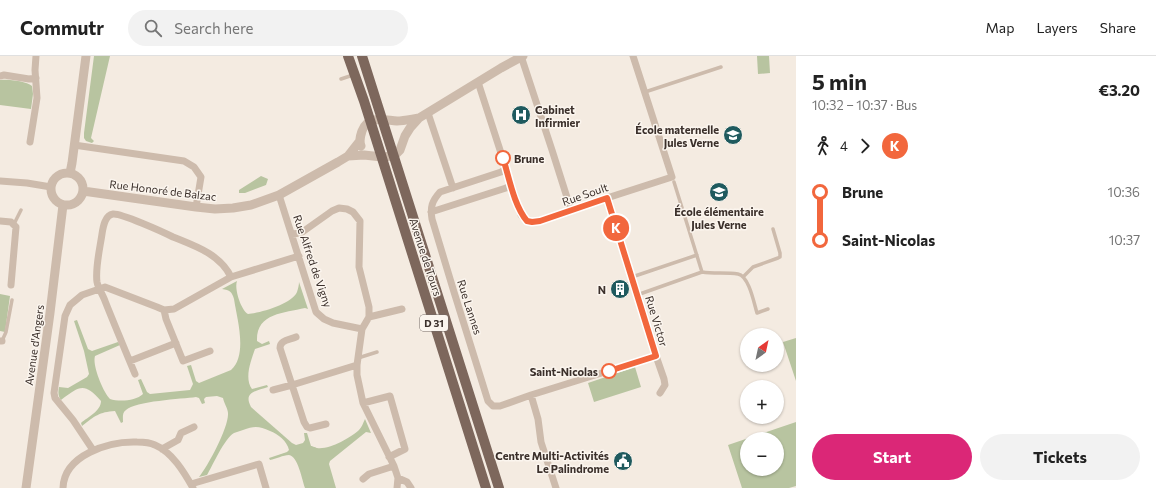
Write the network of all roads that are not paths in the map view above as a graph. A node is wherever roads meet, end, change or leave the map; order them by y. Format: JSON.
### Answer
{"nodes":[{"id":1,"x":36,"y":56,"type":"edge"},
{"id":2,"x":86,"y":56,"type":"edge"},
{"id":3,"x":348,"y":56,"type":"edge"},
{"id":4,"x":362,"y":56,"type":"edge"},
{"id":5,"x":522,"y":56,"type":"edge"},
{"id":6,"x":633,"y":56,"type":"edge"},
{"id":7,"x":721,"y":67,"type":"dead end"},
{"id":8,"x":354,"y":74,"type":"junction"},
{"id":9,"x":0,"y":76,"type":"edge"},
{"id":10,"x":36,"y":78,"type":"junction"},
{"id":11,"x":341,"y":79,"type":"dead end"},
{"id":12,"x":478,"y":82,"type":"junction"},
{"id":13,"x":645,"y":92,"type":"junction"},
{"id":14,"x":428,"y":113,"type":"junction"},
{"id":15,"x":419,"y":118,"type":"junction"},
{"id":16,"x":382,"y":119,"type":"junction"},
{"id":17,"x":370,"y":121,"type":"junction"},
{"id":18,"x":397,"y":121,"type":"junction"},
{"id":19,"x":405,"y":136,"type":"junction"},
{"id":20,"x":30,"y":142,"type":"dead end"},
{"id":21,"x":359,"y":142,"type":"junction"},
{"id":22,"x":74,"y":145,"type":"junction"},
{"id":23,"x":364,"y":155,"type":"junction"},
{"id":24,"x":348,"y":156,"type":"junction"},
{"id":25,"x":394,"y":156,"type":"junction"},
{"id":26,"x":382,"y":158,"type":"junction"},
{"id":27,"x":506,"y":168,"type":"junction"},
{"id":28,"x":70,"y":173,"type":"junction"},
{"id":29,"x":673,"y":180,"type":"junction"},
{"id":30,"x":0,"y":181,"type":"edge"},
{"id":31,"x":511,"y":185,"type":"junction"},
{"id":32,"x":51,"y":187,"type":"junction"},
{"id":33,"x":453,"y":188,"type":"junction"},
{"id":34,"x":83,"y":191,"type":"junction"},
{"id":35,"x":279,"y":195,"type":"junction"},
{"id":36,"x":607,"y":198,"type":"junction"},
{"id":37,"x":63,"y":205,"type":"junction"},
{"id":38,"x":196,"y":208,"type":"junction"},
{"id":39,"x":21,"y":210,"type":"dead end"},
{"id":40,"x":571,"y":210,"type":"junction"},
{"id":41,"x":431,"y":212,"type":"junction"},
{"id":42,"x":0,"y":221,"type":"edge"},
{"id":43,"x":14,"y":224,"type":"junction"},
{"id":44,"x":773,"y":229,"type":"dead end"},
{"id":45,"x":292,"y":234,"type":"junction"},
{"id":46,"x":299,"y":256,"type":"junction"},
{"id":47,"x":697,"y":256,"type":"junction"},
{"id":48,"x":702,"y":272,"type":"junction"},
{"id":49,"x":231,"y":277,"type":"junction"},
{"id":50,"x":632,"y":277,"type":"junction"},
{"id":51,"x":743,"y":277,"type":"junction"},
{"id":52,"x":11,"y":285,"type":"dead end"},
{"id":53,"x":100,"y":288,"type":"junction"},
{"id":54,"x":637,"y":295,"type":"junction"},
{"id":55,"x":12,"y":300,"type":"dead end"},
{"id":56,"x":402,"y":309,"type":"dead end"},
{"id":57,"x":164,"y":310,"type":"junction"},
{"id":58,"x":768,"y":310,"type":"dead end"},
{"id":59,"x":369,"y":317,"type":"junction"},
{"id":60,"x":362,"y":329,"type":"junction"},
{"id":61,"x":296,"y":338,"type":"dead end"},
{"id":62,"x":1,"y":341,"type":"edge"},
{"id":63,"x":176,"y":343,"type":"junction"},
{"id":64,"x":210,"y":351,"type":"dead end"},
{"id":65,"x":377,"y":352,"type":"dead end"},
{"id":66,"x":656,"y":356,"type":"junction"},
{"id":67,"x":130,"y":361,"type":"junction"},
{"id":68,"x":357,"y":362,"type":"junction"},
{"id":69,"x":135,"y":374,"type":"dead end"},
{"id":70,"x":292,"y":385,"type":"junction"},
{"id":71,"x":273,"y":390,"type":"dead end"},
{"id":72,"x":660,"y":393,"type":"dead end"},
{"id":73,"x":531,"y":395,"type":"junction"},
{"id":74,"x":363,"y":403,"type":"junction"},
{"id":75,"x":493,"y":406,"type":"joint"},
{"id":76,"x":326,"y":424,"type":"dead end"},
{"id":77,"x":194,"y":427,"type":"dead end"},
{"id":78,"x":162,"y":449,"type":"junction"},
{"id":79,"x":93,"y":450,"type":"junction"},
{"id":80,"x":389,"y":457,"type":"junction"},
{"id":81,"x":394,"y":466,"type":"junction"},
{"id":82,"x":398,"y":478,"type":"junction"},
{"id":83,"x":363,"y":479,"type":"dead end"},
{"id":84,"x":192,"y":486,"type":"edge"},
{"id":85,"x":26,"y":488,"type":"edge"},
{"id":86,"x":64,"y":488,"type":"edge"},
{"id":87,"x":266,"y":488,"type":"edge"},
{"id":88,"x":398,"y":488,"type":"edge"},
{"id":89,"x":411,"y":488,"type":"edge"},
{"id":90,"x":486,"y":488,"type":"edge"},
{"id":91,"x":499,"y":488,"type":"edge"},
{"id":92,"x":556,"y":488,"type":"edge"}],
"edges":[{"from":1,"to":10,"type":"street"},
{"from":2,"to":22,"type":"street"},
{"from":3,"to":8,"type":"main road","name":"Avenue de Tours","number":"D 31"},
{"from":4,"to":16,"type":"main road","name":"Avenue de Tours"},
{"from":5,"to":12,"type":"street"},
{"from":5,"to":40,"type":"street"},
{"from":6,"to":13,"type":"street"},
{"from":7,"to":13,"type":"lane"},
{"from":8,"to":11,"type":"lane"},
{"from":8,"to":17,"type":"main road","name":"Avenue de Tours","number":"D 31"},
{"from":9,"to":10,"type":"street"},
{"from":10,"to":20,"type":"street"},
{"from":12,"to":14,"type":"street"},
{"from":12,"to":27,"type":"street"},
{"from":13,"to":29,"type":"street"},
{"from":14,"to":15,"type":"street"},
{"from":14,"to":33,"type":"street"},
{"from":15,"to":18,"type":"street"},
{"from":15,"to":19,"type":"street"},
{"from":16,"to":17,"type":"street"},
{"from":16,"to":18,"type":"street"},
{"from":16,"to":25,"type":"main road","name":"Avenue de Tours"},
{"from":17,"to":21,"type":"street"},
{"from":17,"to":26,"type":"main road","name":"Avenue de Tours","number":"D 31"},
{"from":18,"to":19,"type":"street"},
{"from":19,"to":25,"type":"street"},
{"from":21,"to":23,"type":"street"},
{"from":21,"to":24,"type":"street"},
{"from":22,"to":28,"type":"street"},
{"from":22,"to":38,"type":"street"},
{"from":23,"to":24,"type":"street"},
{"from":23,"to":26,"type":"street"},
{"from":24,"to":35,"type":"street","name":"Rue Honoré de Balzac"},
{"from":25,"to":26,"type":"street"},
{"from":25,"to":91,"type":"main road","name":"Avenue de Tours"},
{"from":26,"to":90,"type":"main road","name":"Avenue de Tours","number":"D 31"},
{"from":27,"to":31,"type":"street"},
{"from":27,"to":33,"type":"street"},
{"from":28,"to":32,"type":"street"},
{"from":28,"to":34,"type":"street"},
{"from":29,"to":36,"type":"street","name":"Rue Soult"},
{"from":29,"to":47,"type":"lane"},
{"from":30,"to":32,"type":"street"},
{"from":31,"to":40,"type":"street","name":"Rue Soult"},
{"from":31,"to":41,"type":"street"},
{"from":32,"to":37,"type":"street"},
{"from":33,"to":41,"type":"street"},
{"from":34,"to":37,"type":"street"},
{"from":34,"to":38,"type":"street","name":"Rue Honoré de Balzac"},
{"from":35,"to":38,"type":"street","name":"Rue Honoré de Balzac"},
{"from":35,"to":45,"type":"street","name":"Rue Alfred de Vigny"},
{"from":36,"to":40,"type":"street","name":"Rue Soult"},
{"from":36,"to":50,"type":"street","name":"Rue Victor"},
{"from":37,"to":85,"type":"street","name":"Avenue d'Angers"},
{"from":39,"to":43,"type":"lane"},
{"from":41,"to":75,"type":"street","name":"Rue Lannes"},
{"from":42,"to":43,"type":"street"},
{"from":43,"to":52,"type":"street"},
{"from":44,"to":51,"type":"lane"},
{"from":45,"to":46,"type":"street","name":"Rue Alfred de Vigny"},
{"from":45,"to":59,"type":"street"},
{"from":46,"to":49,"type":"street"},
{"from":46,"to":60,"type":"street","name":"Rue Alfred de Vigny"},
{"from":47,"to":48,"type":"lane"},
{"from":47,"to":50,"type":"lane"},
{"from":48,"to":51,"type":"lane"},
{"from":48,"to":54,"type":"lane"},
{"from":49,"to":53,"type":"street"},
{"from":49,"to":57,"type":"street"},
{"from":50,"to":54,"type":"street","name":"Rue Victor"},
{"from":51,"to":58,"type":"lane"},
{"from":53,"to":57,"type":"street"},
{"from":53,"to":67,"type":"street"},
{"from":53,"to":79,"type":"street"},
{"from":54,"to":66,"type":"street","name":"Rue Victor"},
{"from":55,"to":62,"type":"lane"},
{"from":56,"to":59,"type":"street"},
{"from":57,"to":63,"type":"street"},
{"from":59,"to":60,"type":"street"},
{"from":60,"to":68,"type":"street"},
{"from":61,"to":70,"type":"street"},
{"from":63,"to":64,"type":"street"},
{"from":63,"to":67,"type":"street"},
{"from":65,"to":68,"type":"lane"},
{"from":66,"to":72,"type":"street"},
{"from":66,"to":73,"type":"street","name":"Rue Victor"},
{"from":67,"to":69,"type":"street"},
{"from":68,"to":70,"type":"street"},
{"from":68,"to":74,"type":"street"},
{"from":70,"to":71,"type":"street"},
{"from":70,"to":76,"type":"street"},
{"from":73,"to":75,"type":"street","name":"Rue Victor"},
{"from":73,"to":92,"type":"street"},
{"from":74,"to":80,"type":"street"},
{"from":74,"to":80,"type":"street"},
{"from":77,"to":78,"type":"street"},
{"from":78,"to":79,"type":"street"},
{"from":78,"to":84,"type":"street"},
{"from":79,"to":86,"type":"street"},
{"from":80,"to":81,"type":"street"},
{"from":81,"to":82,"type":"street"},
{"from":81,"to":83,"type":"street"},
{"from":82,"to":88,"type":"street"},
{"from":82,"to":89,"type":"street"},
{"from":84,"to":87,"type":"street"}]}
